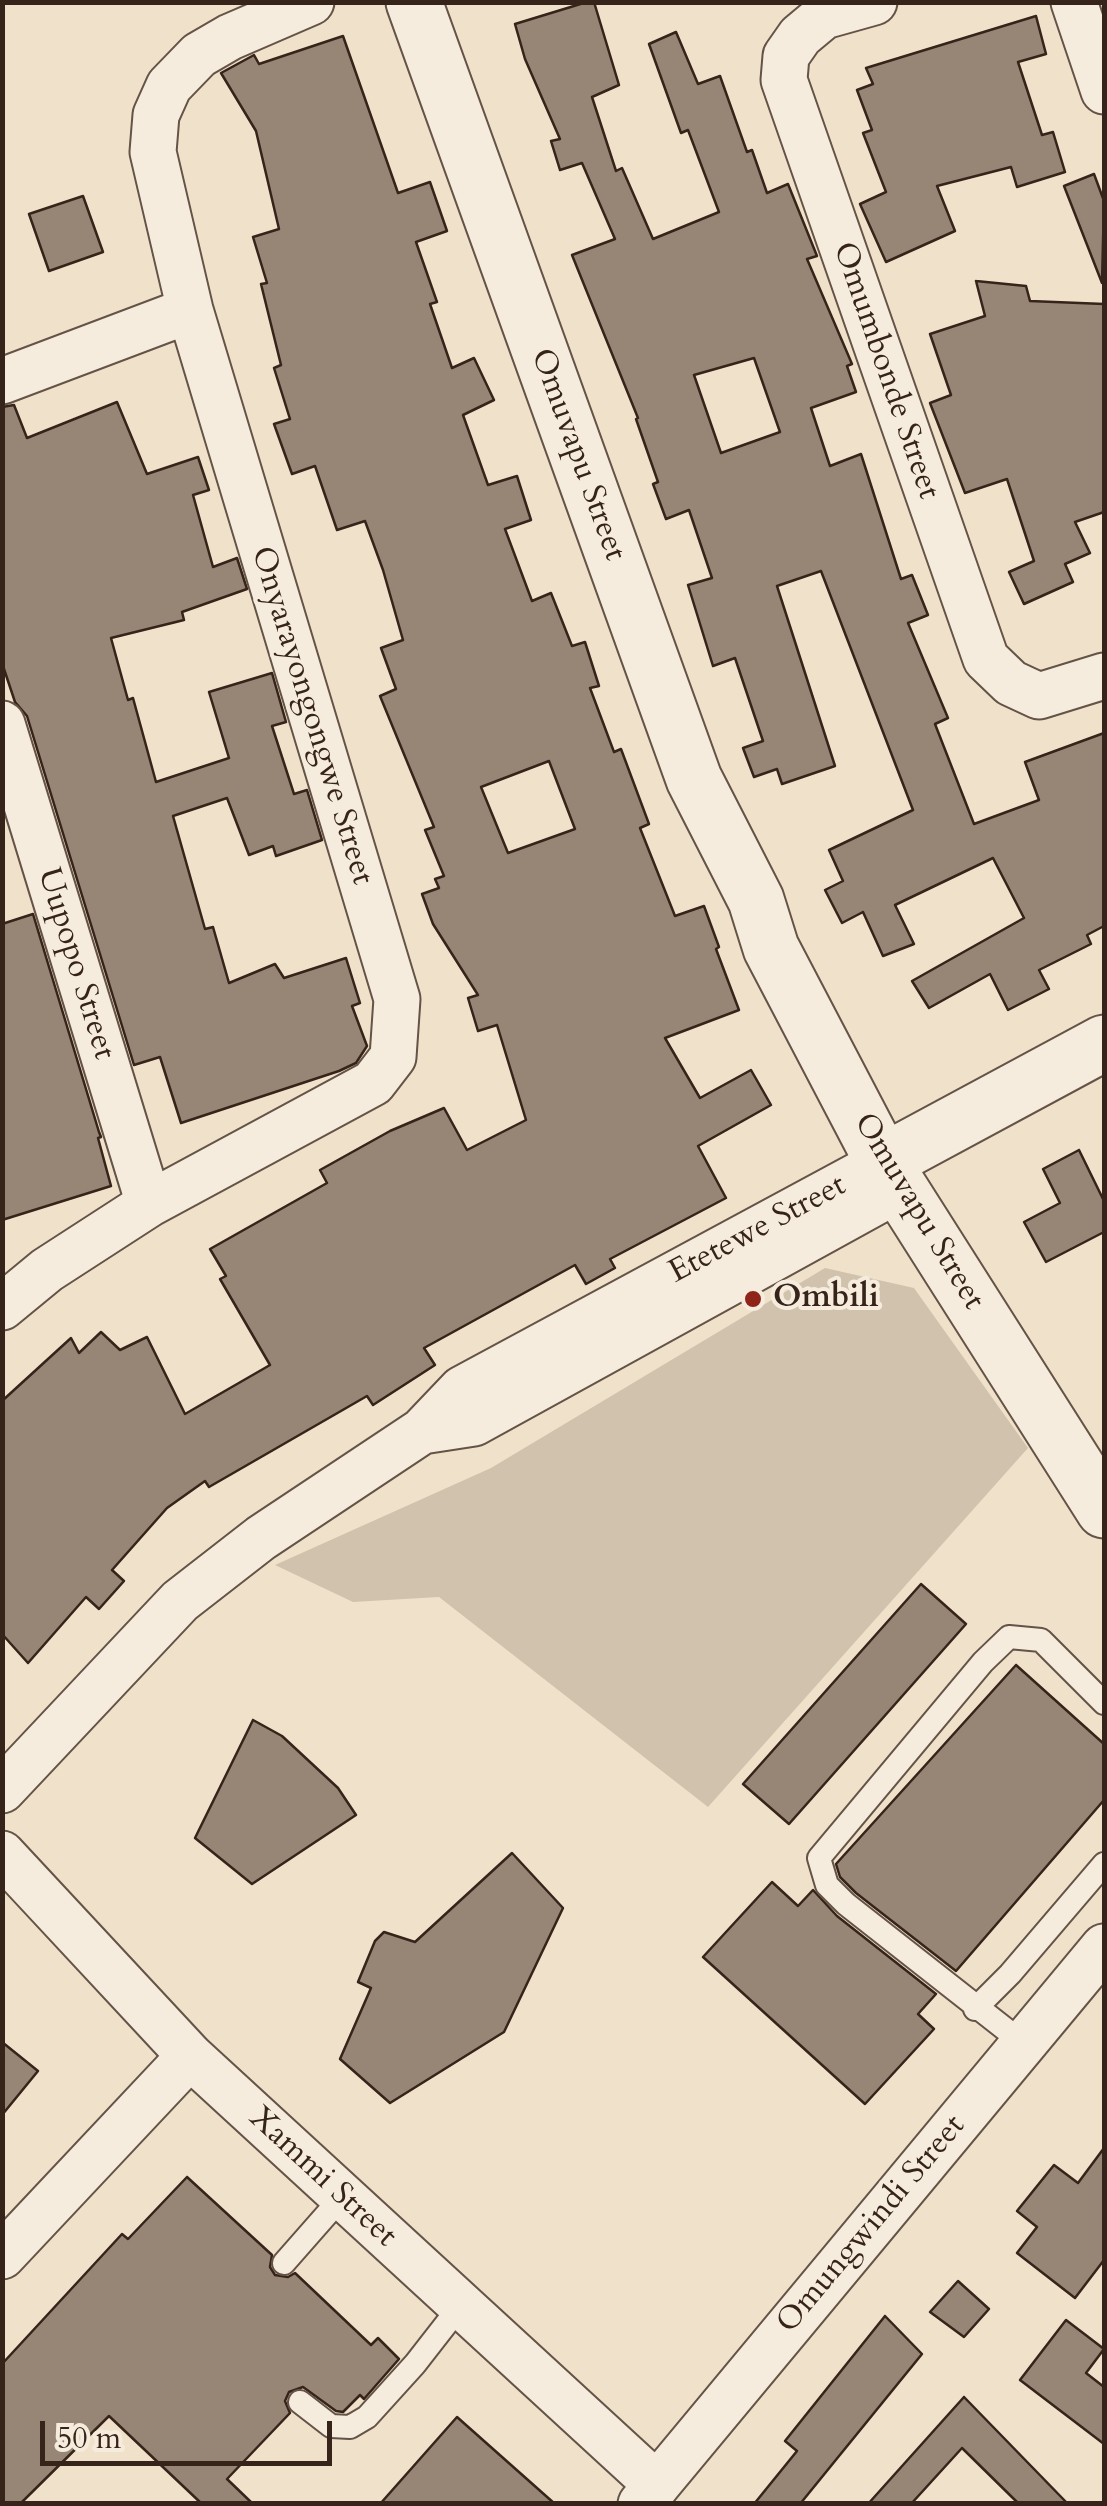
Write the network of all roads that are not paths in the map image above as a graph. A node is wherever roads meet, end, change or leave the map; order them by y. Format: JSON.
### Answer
{"nodes":[{"id":1,"x":310,"y":2,"type":"edge"},
{"id":2,"x":414,"y":2,"type":"edge"},
{"id":3,"x":874,"y":2,"type":"edge"},
{"id":4,"x":1074,"y":2,"type":"edge"},
{"id":5,"x":1104,"y":90,"type":"edge"},
{"id":6,"x":190,"y":310,"type":"junction"},
{"id":7,"x":2,"y":381,"type":"edge"},
{"id":8,"x":1104,"y":676,"type":"edge"},
{"id":9,"x":2,"y":724,"type":"edge"},
{"id":10,"x":1104,"y":1044,"type":"edge"},
{"id":11,"x":1104,"y":1073,"type":"edge"},
{"id":12,"x":907,"y":1168,"type":"junction"},
{"id":13,"x":149,"y":1204,"type":"junction"},
{"id":14,"x":2,"y":1307,"type":"edge"},
{"id":15,"x":1104,"y":1441,"type":"edge"},
{"id":16,"x":1104,"y":1510,"type":"edge"},
{"id":17,"x":1104,"y":1703,"type":"edge"},
{"id":18,"x":2,"y":1790,"type":"edge"},
{"id":19,"x":2,"y":1854,"type":"edge"},
{"id":20,"x":1104,"y":1864,"type":"edge"},
{"id":21,"x":1104,"y":1948,"type":"edge"},
{"id":22,"x":975,"y":2008,"type":"junction"},
{"id":23,"x":1023,"y":2043,"type":"junction"},
{"id":24,"x":190,"y":2056,"type":"junction"},
{"id":25,"x":342,"y":2197,"type":"junction"},
{"id":26,"x":2,"y":2256,"type":"edge"},
{"id":27,"x":284,"y":2263,"type":"dead end"},
{"id":28,"x":461,"y":2306,"type":"junction"},
{"id":29,"x":300,"y":2402,"type":"dead end"},
{"id":30,"x":649,"y":2494,"type":"edge"}],
"edges":[{"from":1,"to":6,"type":"street","name":"Onyarayongongwe Street"},
{"from":2,"to":12,"type":"street","name":"Omuvapu Street"},
{"from":3,"to":8,"type":"street","name":"Omumbonde Street"},
{"from":4,"to":5,"type":"street"},
{"from":6,"to":7,"type":"street"},
{"from":6,"to":13,"type":"street","name":"Onyarayongongwe Street"},
{"from":9,"to":13,"type":"street","name":"Uupopo Street"},
{"from":10,"to":12,"type":"street","name":"Etetewe Street"},
{"from":11,"to":12,"type":"street","name":"Etetewe Street"},
{"from":12,"to":15,"type":"street","name":"Omuvapu Street"},
{"from":12,"to":16,"type":"street","name":"Omuvapu Street"},
{"from":12,"to":18,"type":"street","name":"Etetewe Street"},
{"from":13,"to":14,"type":"street","name":"Onyarayongongwe Street"},
{"from":17,"to":22,"type":"lane"},
{"from":19,"to":24,"type":"street","name":"Xammi Street"},
{"from":20,"to":22,"type":"lane"},
{"from":21,"to":23,"type":"street","name":"Omungwindi Street"},
{"from":22,"to":23,"type":"lane"},
{"from":23,"to":30,"type":"street","name":"Omungwindi Street"},
{"from":24,"to":25,"type":"street","name":"Xammi Street"},
{"from":24,"to":26,"type":"street"},
{"from":25,"to":27,"type":"lane"},
{"from":25,"to":28,"type":"street","name":"Xammi Street"},
{"from":28,"to":29,"type":"lane"},
{"from":28,"to":30,"type":"street","name":"Xammi Street"}]}
